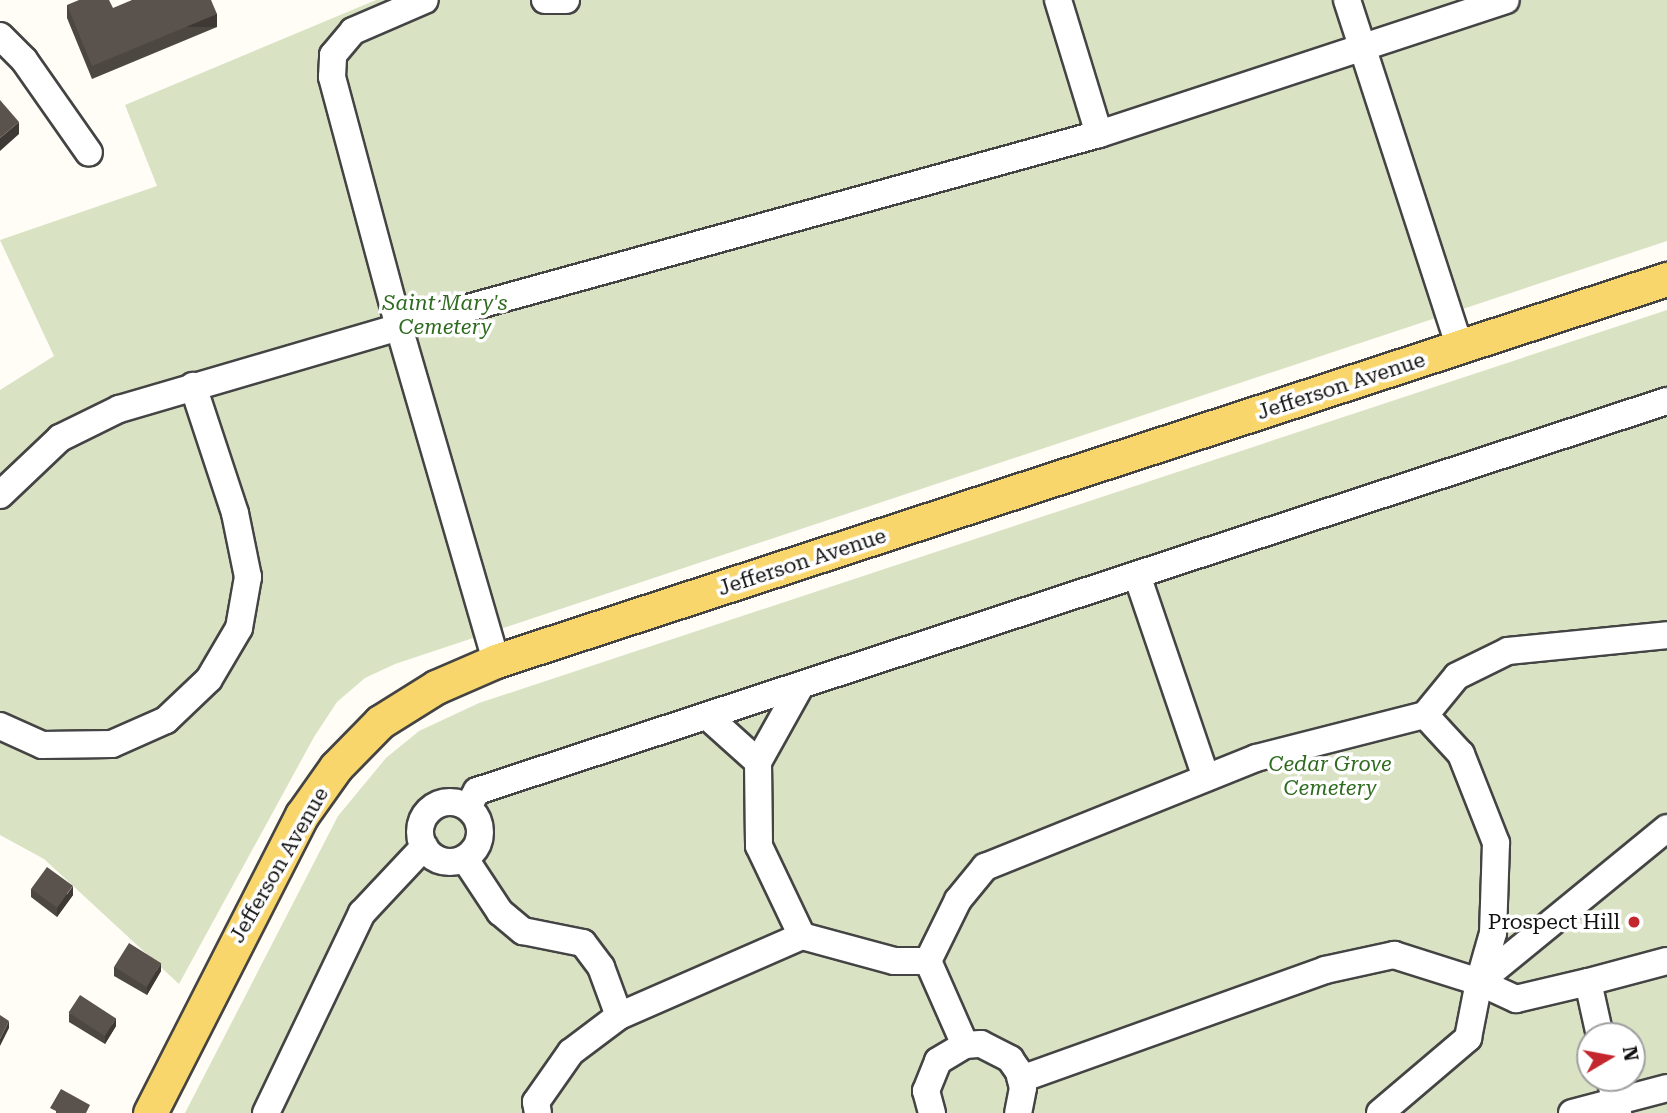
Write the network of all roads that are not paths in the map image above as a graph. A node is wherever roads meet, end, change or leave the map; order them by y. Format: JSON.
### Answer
{"nodes":[{"id":1,"x":425,"y":0,"type":"edge"},
{"id":2,"x":545,"y":0,"type":"edge"},
{"id":3,"x":566,"y":0,"type":"edge"},
{"id":4,"x":1058,"y":0,"type":"edge"},
{"id":5,"x":1347,"y":0,"type":"edge"},
{"id":6,"x":1507,"y":0,"type":"edge"},
{"id":7,"x":0,"y":36,"type":"edge"},
{"id":8,"x":1361,"y":44,"type":"junction"},
{"id":9,"x":1100,"y":134,"type":"junction"},
{"id":10,"x":89,"y":153,"type":"dead end"},
{"id":11,"x":1667,"y":279,"type":"edge"},
{"id":12,"x":399,"y":327,"type":"junction"},
{"id":13,"x":1460,"y":347,"type":"junction"},
{"id":14,"x":193,"y":386,"type":"junction"},
{"id":15,"x":1667,"y":401,"type":"edge"},
{"id":16,"x":0,"y":495,"type":"edge"},
{"id":17,"x":1138,"y":575,"type":"junction"},
{"id":18,"x":1667,"y":635,"type":"edge"},
{"id":19,"x":496,"y":661,"type":"junction"},
{"id":20,"x":802,"y":685,"type":"junction"},
{"id":21,"x":1425,"y":715,"type":"junction"},
{"id":22,"x":707,"y":716,"type":"junction"},
{"id":23,"x":0,"y":726,"type":"edge"},
{"id":24,"x":758,"y":762,"type":"junction"},
{"id":25,"x":1206,"y":778,"type":"junction"},
{"id":26,"x":468,"y":807,"type":"junction"},
{"id":27,"x":1667,"y":828,"type":"edge"},
{"id":28,"x":425,"y":847,"type":"junction"},
{"id":29,"x":465,"y":859,"type":"junction"},
{"id":30,"x":802,"y":936,"type":"junction"},
{"id":31,"x":928,"y":961,"type":"junction"},
{"id":32,"x":1667,"y":961,"type":"edge"},
{"id":33,"x":1479,"y":982,"type":"junction"},
{"id":34,"x":1588,"y":982,"type":"junction"},
{"id":35,"x":619,"y":1016,"type":"junction"},
{"id":36,"x":1597,"y":1022,"type":"edge"},
{"id":37,"x":965,"y":1045,"type":"junction"},
{"id":38,"x":1021,"y":1079,"type":"junction"},
{"id":39,"x":1667,"y":1088,"type":"edge"},
{"id":40,"x":1614,"y":1098,"type":"edge"},
{"id":41,"x":150,"y":1113,"type":"edge"},
{"id":42,"x":266,"y":1113,"type":"edge"},
{"id":43,"x":538,"y":1113,"type":"edge"},
{"id":44,"x":932,"y":1113,"type":"edge"},
{"id":45,"x":1018,"y":1113,"type":"edge"},
{"id":46,"x":1380,"y":1113,"type":"edge"},
{"id":47,"x":1572,"y":1113,"type":"edge"}],
"edges":[{"from":1,"to":12,"type":"lane"},
{"from":2,"to":3,"type":"lane"},
{"from":4,"to":9,"type":"lane"},
{"from":5,"to":8,"type":"lane"},
{"from":6,"to":8,"type":"lane"},
{"from":7,"to":10,"type":"lane"},
{"from":8,"to":9,"type":"lane"},
{"from":8,"to":13,"type":"lane"},
{"from":9,"to":12,"type":"lane"},
{"from":11,"to":13,"type":"main road","name":"Jefferson Avenue"},
{"from":12,"to":14,"type":"lane"},
{"from":12,"to":19,"type":"lane"},
{"from":13,"to":19,"type":"main road","name":"Jefferson Avenue"},
{"from":14,"to":16,"type":"lane"},
{"from":14,"to":23,"type":"lane"},
{"from":15,"to":17,"type":"lane"},
{"from":17,"to":20,"type":"lane"},
{"from":17,"to":25,"type":"lane"},
{"from":18,"to":21,"type":"lane"},
{"from":19,"to":41,"type":"main road","name":"Jefferson Avenue"},
{"from":20,"to":22,"type":"lane"},
{"from":20,"to":24,"type":"lane"},
{"from":21,"to":25,"type":"lane"},
{"from":21,"to":33,"type":"lane"},
{"from":22,"to":24,"type":"lane"},
{"from":22,"to":26,"type":"lane"},
{"from":24,"to":30,"type":"lane"},
{"from":25,"to":31,"type":"lane"},
{"from":26,"to":28,"type":"lane"},
{"from":26,"to":29,"type":"lane"},
{"from":27,"to":33,"type":"lane"},
{"from":28,"to":29,"type":"lane"},
{"from":28,"to":42,"type":"lane"},
{"from":29,"to":35,"type":"lane"},
{"from":30,"to":31,"type":"lane"},
{"from":30,"to":35,"type":"lane"},
{"from":31,"to":37,"type":"lane"},
{"from":32,"to":34,"type":"lane"},
{"from":33,"to":34,"type":"lane"},
{"from":33,"to":38,"type":"lane"},
{"from":33,"to":46,"type":"lane"},
{"from":34,"to":36,"type":"lane"},
{"from":35,"to":43,"type":"lane"},
{"from":37,"to":38,"type":"lane"},
{"from":37,"to":44,"type":"lane"},
{"from":38,"to":45,"type":"lane"},
{"from":39,"to":40,"type":"lane"},
{"from":40,"to":47,"type":"lane"}]}
